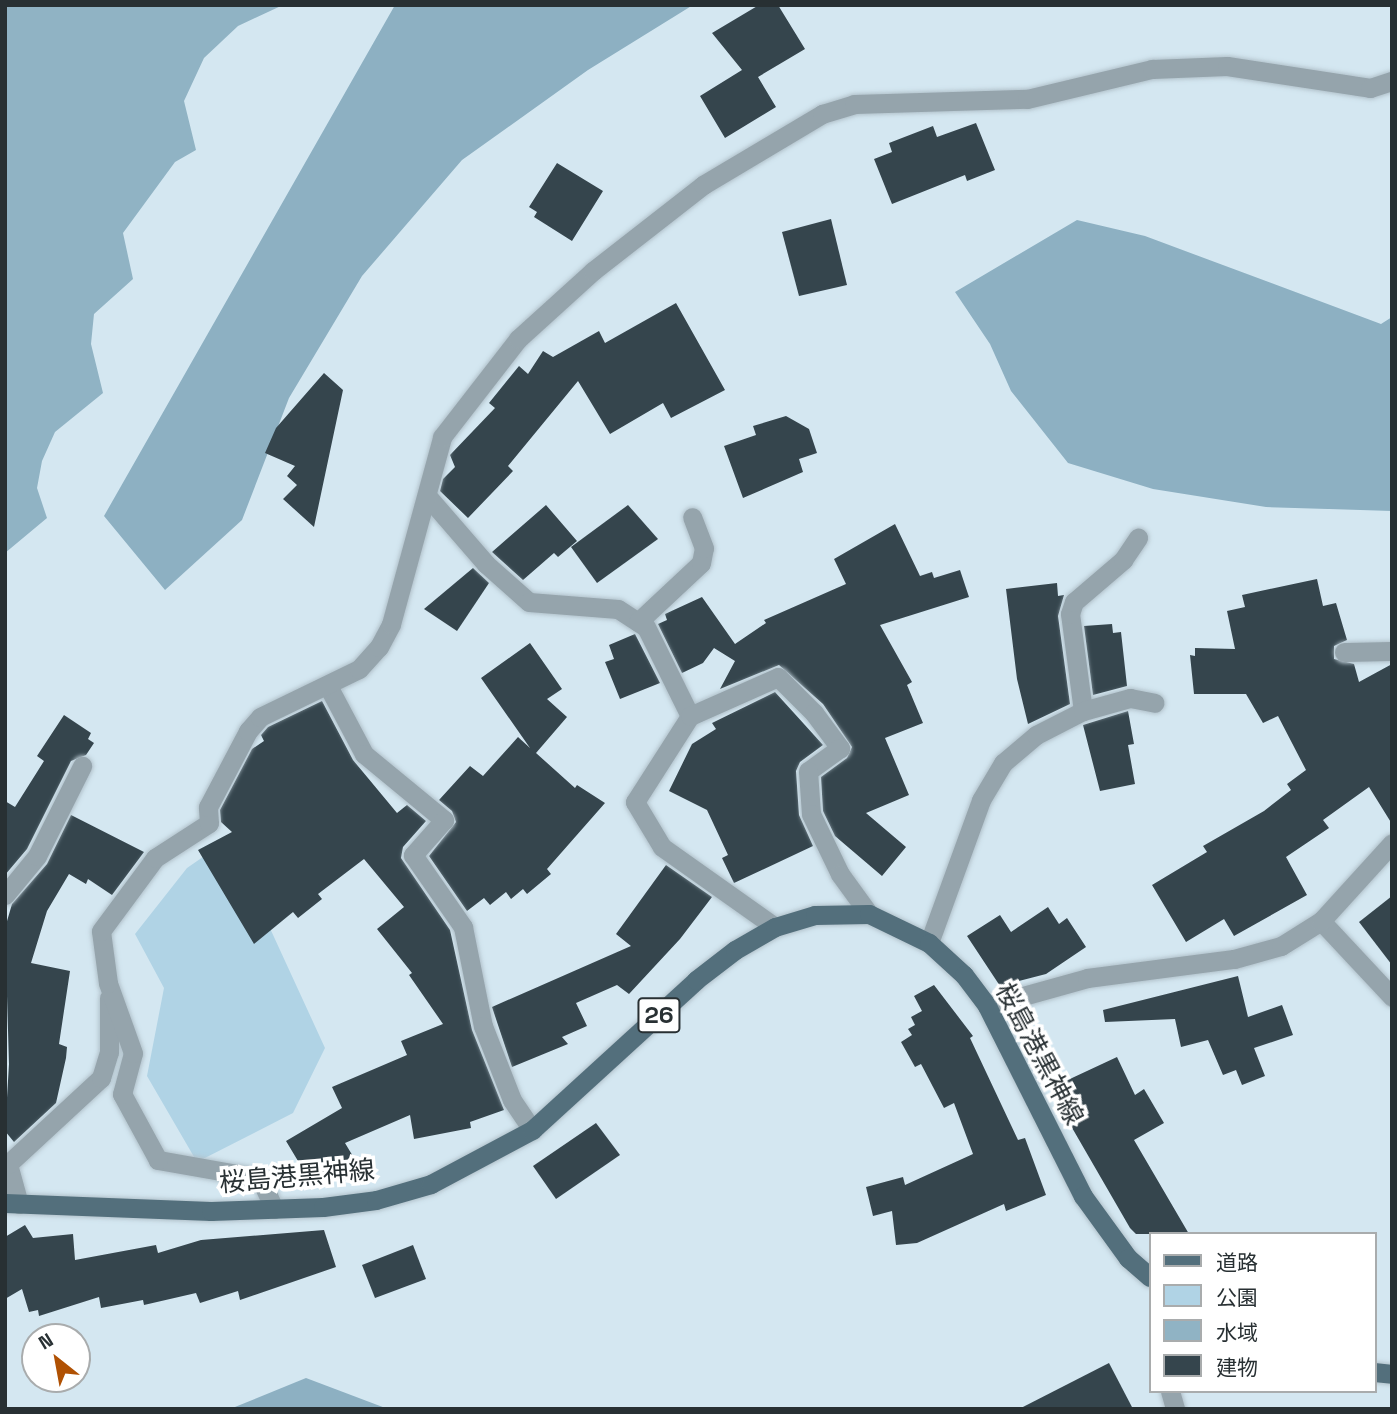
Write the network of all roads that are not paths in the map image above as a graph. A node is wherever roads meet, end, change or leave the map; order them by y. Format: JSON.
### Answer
{"nodes":[{"id":1,"x":1392,"y":81,"type":"edge"},
{"id":2,"x":428,"y":497,"type":"junction"},
{"id":3,"x":692,"y":517,"type":"dead end"},
{"id":4,"x":1138,"y":538,"type":"dead end"},
{"id":5,"x":638,"y":622,"type":"junction"},
{"id":6,"x":1344,"y":652,"type":"dead end"},
{"id":7,"x":1392,"y":652,"type":"edge"},
{"id":8,"x":328,"y":686,"type":"junction"},
{"id":9,"x":1155,"y":703,"type":"dead end"},
{"id":10,"x":1083,"y":711,"type":"junction"},
{"id":11,"x":690,"y":716,"type":"junction"},
{"id":12,"x":82,"y":766,"type":"dead end"},
{"id":13,"x":1392,"y":843,"type":"edge"},
{"id":14,"x":5,"y":895,"type":"edge"},
{"id":15,"x":869,"y":914,"type":"junction"},
{"id":16,"x":1321,"y":921,"type":"junction"},
{"id":17,"x":775,"y":927,"type":"junction"},
{"id":18,"x":929,"y":943,"type":"junction"},
{"id":19,"x":114,"y":982,"type":"junction"},
{"id":20,"x":1392,"y":997,"type":"edge"},
{"id":21,"x":987,"y":1006,"type":"junction"},
{"id":22,"x":532,"y":1130,"type":"junction"},
{"id":23,"x":6,"y":1163,"type":"edge"},
{"id":24,"x":12,"y":1203,"type":"edge"},
{"id":25,"x":274,"y":1209,"type":"junction"},
{"id":26,"x":1148,"y":1275,"type":"edge"}],
"edges":[{"from":1,"to":2,"type":"street"},
{"from":2,"to":5,"type":"street"},
{"from":2,"to":8,"type":"street"},
{"from":3,"to":5,"type":"street"},
{"from":4,"to":10,"type":"street"},
{"from":5,"to":11,"type":"street"},
{"from":6,"to":7,"type":"street"},
{"from":8,"to":19,"type":"street"},
{"from":8,"to":22,"type":"street"},
{"from":9,"to":10,"type":"street"},
{"from":10,"to":18,"type":"street"},
{"from":11,"to":15,"type":"street"},
{"from":11,"to":17,"type":"street"},
{"from":12,"to":14,"type":"street"},
{"from":13,"to":16,"type":"street"},
{"from":15,"to":17,"type":"main road","name":"桜島港黒神線","number":"26"},
{"from":15,"to":18,"type":"main road","name":"桜島港黒神線","number":"26"},
{"from":16,"to":20,"type":"street"},
{"from":16,"to":21,"type":"street"},
{"from":17,"to":22,"type":"main road","name":"桜島港黒神線","number":"26"},
{"from":18,"to":21,"type":"main road","name":"桜島港黒神線","number":"26"},
{"from":19,"to":23,"type":"street"},
{"from":19,"to":25,"type":"street"},
{"from":21,"to":26,"type":"main road","name":"桜島港黒神線","number":"26"},
{"from":22,"to":25,"type":"main road","name":"桜島港黒神線","number":"26"},
{"from":23,"to":24,"type":"street"},
{"from":24,"to":25,"type":"main road","name":"桜島港黒神線","number":"26"}]}
